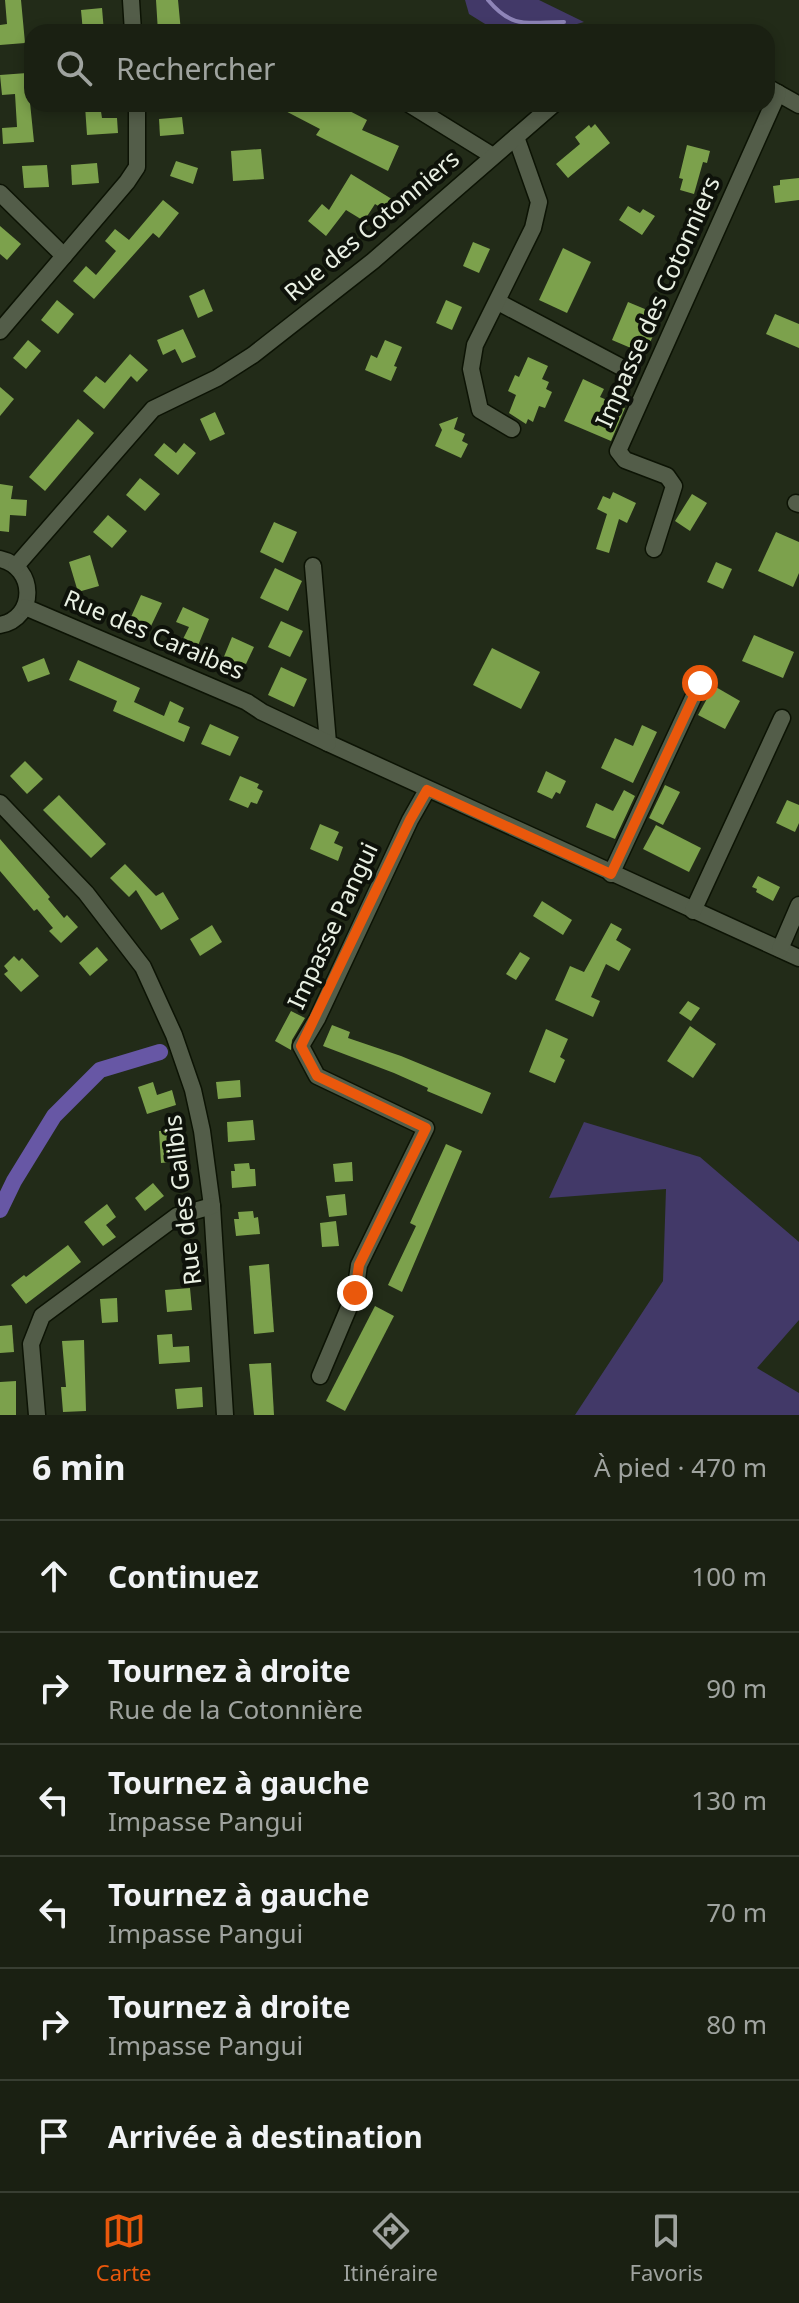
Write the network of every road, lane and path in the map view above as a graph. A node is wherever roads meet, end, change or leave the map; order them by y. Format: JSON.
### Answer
{"nodes":[{"id":1,"x":131,"y":0,"type":"edge"},
{"id":2,"x":132,"y":24,"type":"edge"},
{"id":3,"x":775,"y":92,"type":"edge"},
{"id":4,"x":799,"y":105,"type":"edge"},
{"id":5,"x":137,"y":112,"type":"edge"},
{"id":6,"x":422,"y":112,"type":"edge"},
{"id":7,"x":545,"y":112,"type":"edge"},
{"id":8,"x":763,"y":112,"type":"edge"},
{"id":9,"x":516,"y":137,"type":"junction"},
{"id":10,"x":493,"y":156,"type":"junction"},
{"id":11,"x":0,"y":193,"type":"edge"},
{"id":12,"x":64,"y":256,"type":"junction"},
{"id":13,"x":498,"y":302,"type":"junction"},
{"id":14,"x":0,"y":331,"type":"edge"},
{"id":15,"x":621,"y":367,"type":"dead end"},
{"id":16,"x":512,"y":429,"type":"dead end"},
{"id":17,"x":654,"y":549,"type":"dead end"},
{"id":18,"x":0,"y":559,"type":"edge"},
{"id":19,"x":16,"y":566,"type":"junction"},
{"id":20,"x":313,"y":566,"type":"dead end"},
{"id":21,"x":25,"y":607,"type":"junction"},
{"id":22,"x":0,"y":625,"type":"edge"},
{"id":23,"x":700,"y":683,"type":"dead end"},
{"id":24,"x":782,"y":718,"type":"dead end"},
{"id":25,"x":328,"y":743,"type":"junction"},
{"id":26,"x":421,"y":787,"type":"junction"},
{"id":27,"x":0,"y":804,"type":"edge"},
{"id":28,"x":611,"y":874,"type":"junction"},
{"id":29,"x":799,"y":905,"type":"edge"},
{"id":30,"x":693,"y":911,"type":"junction"},
{"id":31,"x":780,"y":949,"type":"junction"},
{"id":32,"x":799,"y":958,"type":"edge"},
{"id":33,"x":212,"y":1206,"type":"junction"},
{"id":34,"x":320,"y":1376,"type":"dead end"},
{"id":35,"x":37,"y":1415,"type":"edge"},
{"id":36,"x":225,"y":1415,"type":"edge"}],
"edges":[{"from":1,"to":2,"type":"street"},
{"from":3,"to":4,"type":"street"},
{"from":5,"to":12,"type":"street"},
{"from":6,"to":10,"type":"street"},
{"from":7,"to":9,"type":"street","name":"Rue des Cotonniers"},
{"from":8,"to":17,"type":"street","name":"Impasse des Cotonniers"},
{"from":9,"to":10,"type":"street","name":"Rue des Cotonniers"},
{"from":9,"to":13,"type":"street"},
{"from":10,"to":19,"type":"street","name":"Rue des Cotonniers"},
{"from":11,"to":12,"type":"street"},
{"from":12,"to":14,"type":"street"},
{"from":13,"to":15,"type":"street"},
{"from":13,"to":16,"type":"street"},
{"from":18,"to":19,"type":"street"},
{"from":19,"to":21,"type":"street"},
{"from":20,"to":25,"type":"street"},
{"from":21,"to":22,"type":"street"},
{"from":21,"to":25,"type":"street","name":"Rue des Caraibes"},
{"from":23,"to":28,"type":"street"},
{"from":24,"to":30,"type":"street"},
{"from":25,"to":26,"type":"street","name":"Rue des Caraibes"},
{"from":26,"to":28,"type":"street","name":"Rue des Caraibes"},
{"from":26,"to":34,"type":"street","name":"Impasse Pangui"},
{"from":27,"to":33,"type":"street","name":"Rue des Galibis"},
{"from":28,"to":30,"type":"street","name":"Rue des Caraibes"},
{"from":29,"to":31,"type":"street"},
{"from":30,"to":31,"type":"street","name":"Rue des Caraibes"},
{"from":31,"to":32,"type":"street","name":"Rue des Caraibes"},
{"from":33,"to":35,"type":"street"},
{"from":33,"to":36,"type":"street","name":"Rue des Galibis"}]}
